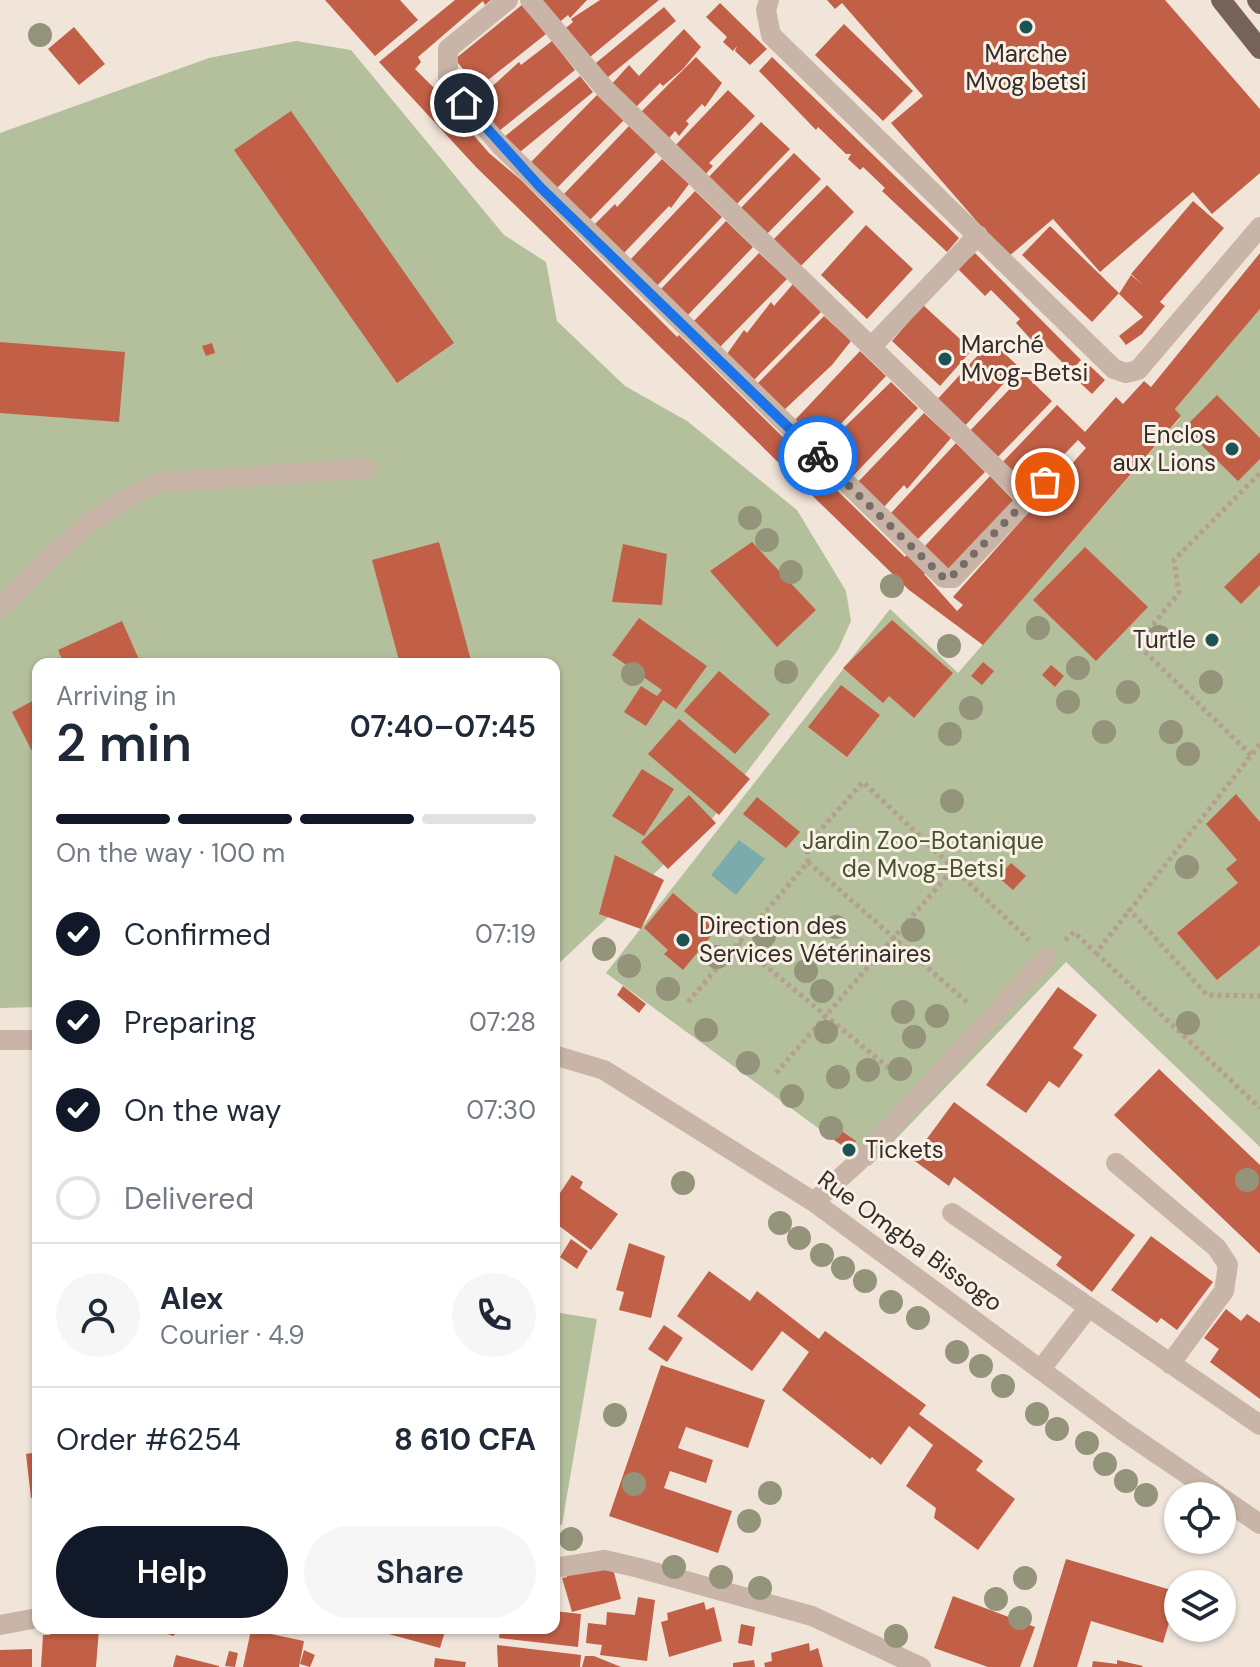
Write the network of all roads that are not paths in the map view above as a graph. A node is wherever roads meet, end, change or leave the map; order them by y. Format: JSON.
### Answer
{"nodes":[{"id":1,"x":508,"y":0,"type":"edge"},
{"id":2,"x":530,"y":0,"type":"edge"},
{"id":3,"x":769,"y":0,"type":"edge"},
{"id":4,"x":1221,"y":0,"type":"edge"},
{"id":5,"x":1260,"y":49,"type":"edge"},
{"id":6,"x":1260,"y":227,"type":"edge"},
{"id":7,"x":978,"y":235,"type":"junction"},
{"id":8,"x":872,"y":346,"type":"junction"},
{"id":9,"x":1061,"y":464,"type":"dead end"},
{"id":10,"x":367,"y":468,"type":"dead end"},
{"id":11,"x":1028,"y":499,"type":"junction"},
{"id":12,"x":0,"y":608,"type":"edge"},
{"id":13,"x":1047,"y":957,"type":"road end"},
{"id":14,"x":0,"y":1040,"type":"edge"},
{"id":15,"x":32,"y":1040,"type":"edge"},
{"id":16,"x":560,"y":1057,"type":"edge"},
{"id":17,"x":1116,"y":1163,"type":"dead end"},
{"id":18,"x":814,"y":1202,"type":"junction"},
{"id":19,"x":952,"y":1213,"type":"dead end"},
{"id":20,"x":1088,"y":1308,"type":"junction"},
{"id":21,"x":1170,"y":1364,"type":"junction"},
{"id":22,"x":1041,"y":1369,"type":"junction"},
{"id":23,"x":1260,"y":1425,"type":"edge"},
{"id":24,"x":1199,"y":1482,"type":"edge"},
{"id":25,"x":1236,"y":1508,"type":"edge"},
{"id":26,"x":1260,"y":1524,"type":"edge"},
{"id":27,"x":560,"y":1567,"type":"edge"},
{"id":28,"x":32,"y":1619,"type":"edge"},
{"id":29,"x":0,"y":1625,"type":"edge"},
{"id":30,"x":921,"y":1667,"type":"edge"}],
"edges":[{"from":1,"to":11,"type":"street"},
{"from":2,"to":8,"type":"street"},
{"from":3,"to":7,"type":"street"},
{"from":4,"to":5,"type":"main road"},
{"from":6,"to":7,"type":"street"},
{"from":7,"to":8,"type":"street"},
{"from":8,"to":11,"type":"street"},
{"from":9,"to":11,"type":"street"},
{"from":10,"to":12,"type":"street"},
{"from":13,"to":18,"type":"street"},
{"from":14,"to":15,"type":"street"},
{"from":16,"to":18,"type":"street","name":"Rue Omgba Bissogo"},
{"from":17,"to":21,"type":"street"},
{"from":18,"to":22,"type":"street","name":"Rue Omgba Bissogo"},
{"from":19,"to":20,"type":"street"},
{"from":20,"to":21,"type":"street"},
{"from":20,"to":22,"type":"street"},
{"from":21,"to":23,"type":"street"},
{"from":22,"to":24,"type":"street","name":"Rue Omgba Bissogo"},
{"from":25,"to":26,"type":"street","name":"Rue Omgba Bissogo"},
{"from":27,"to":30,"type":"street"},
{"from":28,"to":29,"type":"street"}]}
